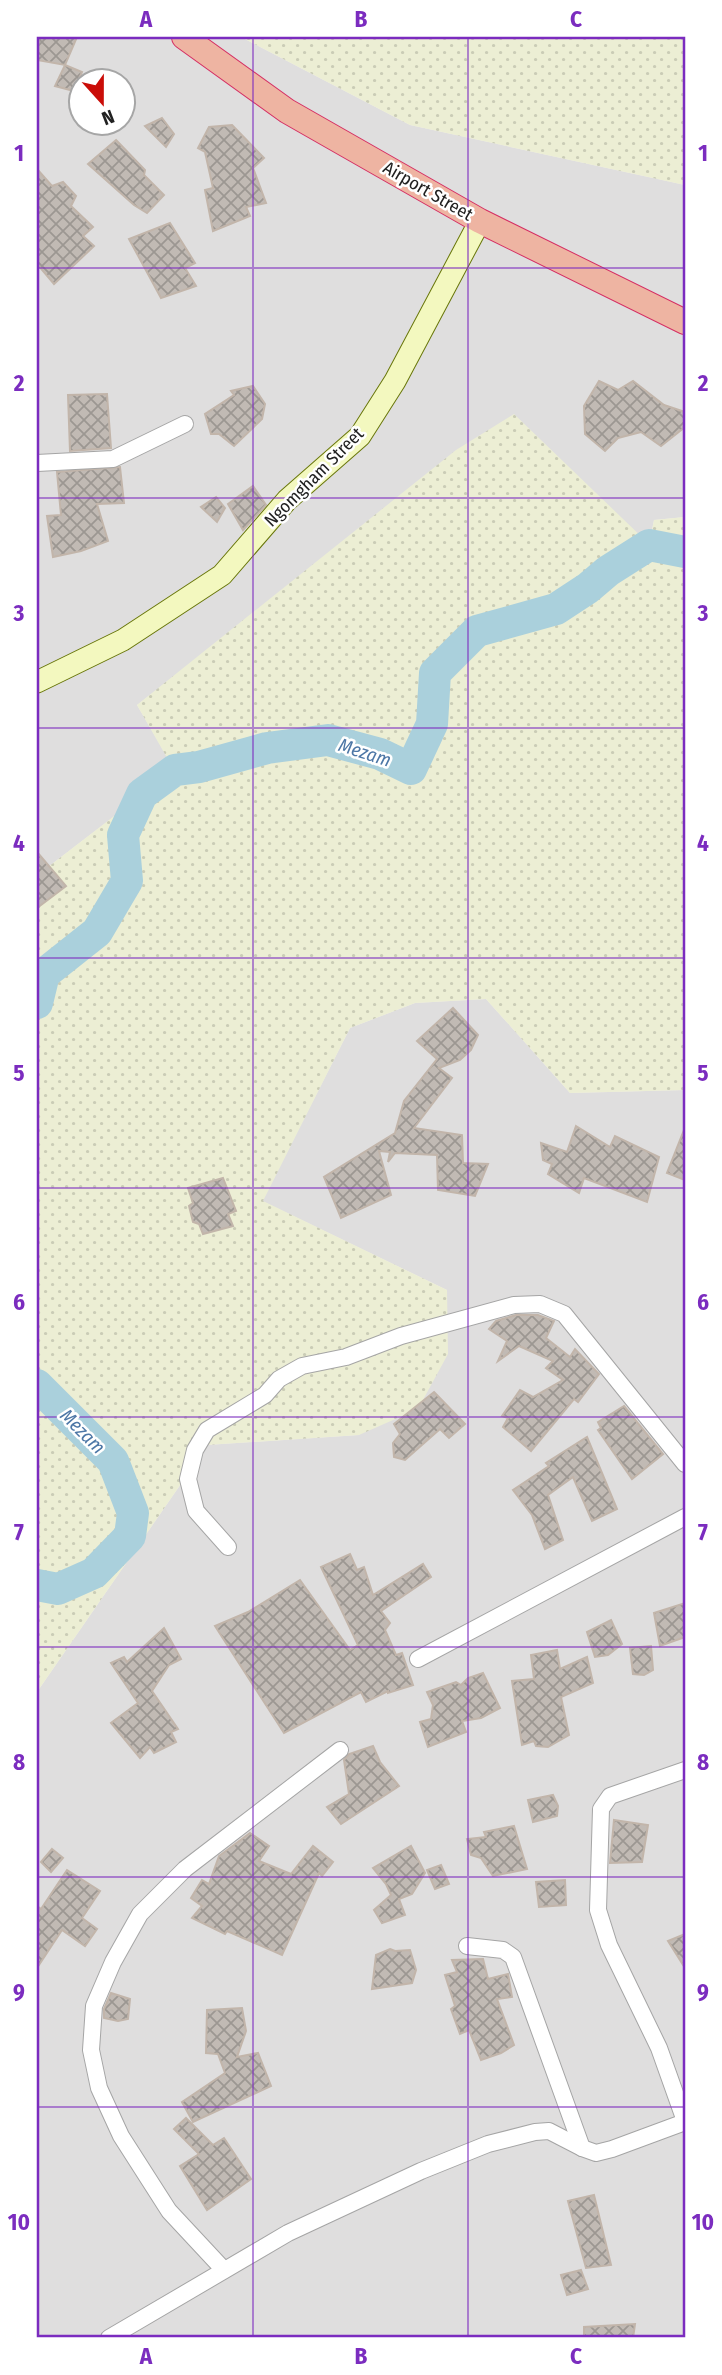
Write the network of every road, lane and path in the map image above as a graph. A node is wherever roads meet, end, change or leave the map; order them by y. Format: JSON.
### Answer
{"nodes":[{"id":1,"x":184,"y":37,"type":"edge"},
{"id":2,"x":480,"y":221,"type":"junction"},
{"id":3,"x":685,"y":322,"type":"edge"},
{"id":4,"x":185,"y":424,"type":"dead end"},
{"id":5,"x":37,"y":463,"type":"edge"},
{"id":6,"x":37,"y":682,"type":"edge"},
{"id":7,"x":685,"y":1464,"type":"edge"},
{"id":8,"x":685,"y":1517,"type":"edge"},
{"id":9,"x":228,"y":1547,"type":"dead end"},
{"id":10,"x":418,"y":1659,"type":"dead end"},
{"id":11,"x":340,"y":1750,"type":"dead end"},
{"id":12,"x":685,"y":1770,"type":"edge"},
{"id":13,"x":467,"y":1947,"type":"dead end"},
{"id":14,"x":685,"y":2121,"type":"edge"},
{"id":15,"x":582,"y":2148,"type":"junction"},
{"id":16,"x":224,"y":2270,"type":"junction"},
{"id":17,"x":109,"y":2338,"type":"edge"}],
"edges":[{"from":1,"to":2,"type":"highway","name":"Airport Street"},
{"from":2,"to":3,"type":"highway","name":"Airport Street"},
{"from":2,"to":6,"type":"main road","name":"Ngomgham Street"},
{"from":4,"to":5,"type":"street"},
{"from":7,"to":9,"type":"street"},
{"from":8,"to":10,"type":"street"},
{"from":11,"to":16,"type":"street"},
{"from":12,"to":14,"type":"street"},
{"from":13,"to":15,"type":"street"},
{"from":14,"to":15,"type":"street"},
{"from":15,"to":16,"type":"street"},
{"from":16,"to":17,"type":"street"}]}
